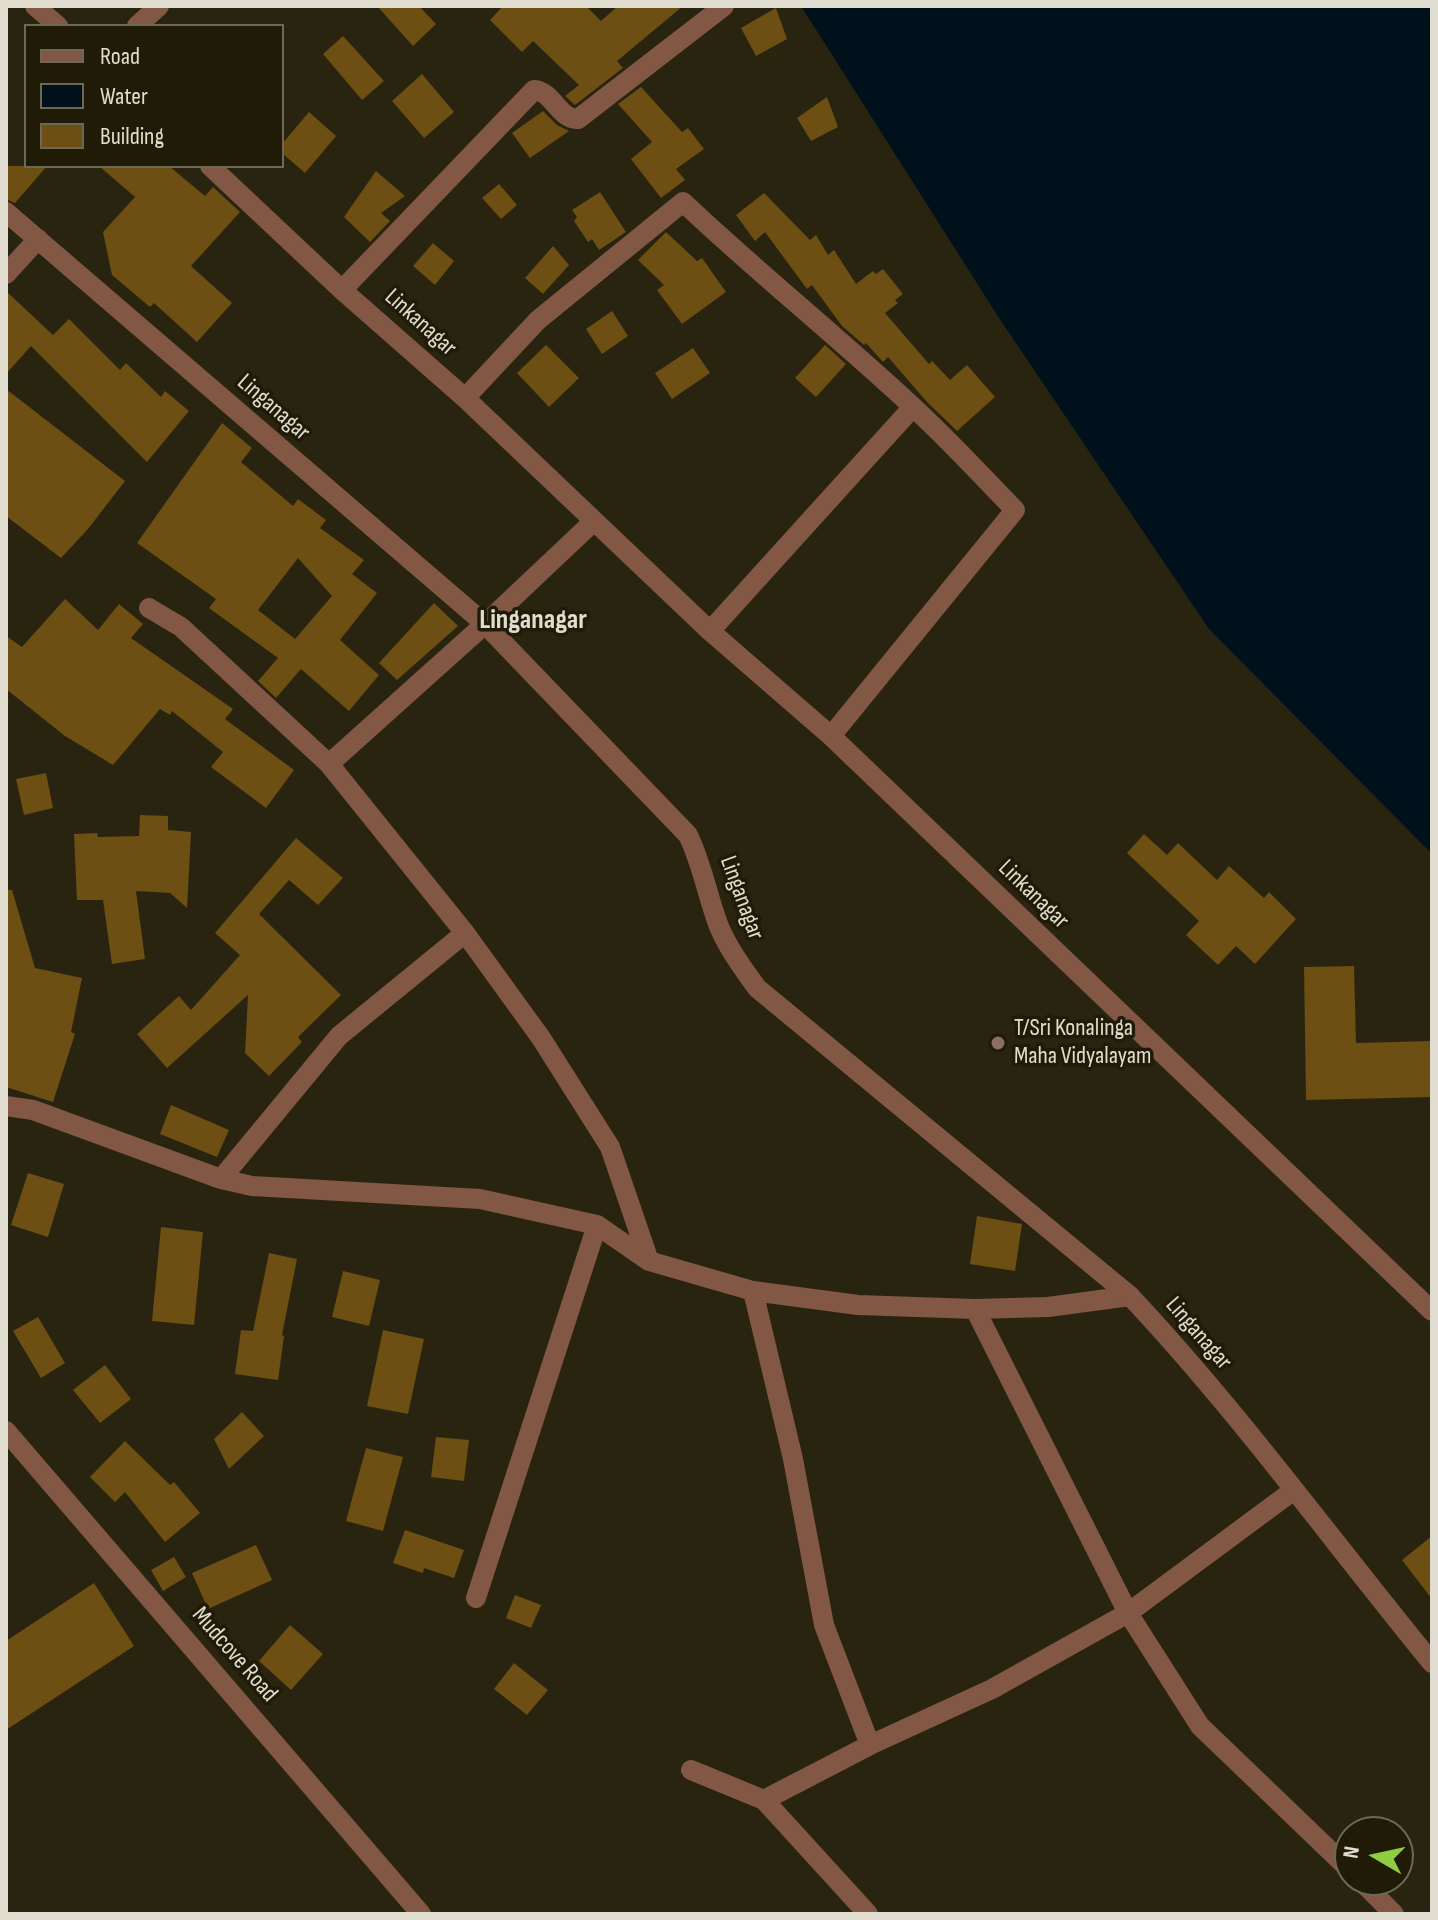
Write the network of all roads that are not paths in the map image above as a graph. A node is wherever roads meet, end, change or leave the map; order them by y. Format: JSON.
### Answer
{"nodes":[{"id":1,"x":35,"y":6,"type":"edge"},
{"id":2,"x":159,"y":6,"type":"edge"},
{"id":3,"x":724,"y":6,"type":"edge"},
{"id":4,"x":56,"y":24,"type":"edge"},
{"id":5,"x":139,"y":24,"type":"edge"},
{"id":6,"x":212,"y":168,"type":"edge"},
{"id":7,"x":6,"y":212,"type":"edge"},
{"id":8,"x":38,"y":239,"type":"junction"},
{"id":9,"x":6,"y":274,"type":"edge"},
{"id":10,"x":342,"y":290,"type":"junction"},
{"id":11,"x":465,"y":398,"type":"junction"},
{"id":12,"x":913,"y":407,"type":"junction"},
{"id":13,"x":593,"y":522,"type":"junction"},
{"id":14,"x":149,"y":608,"type":"dead end"},
{"id":15,"x":485,"y":624,"type":"junction"},
{"id":16,"x":710,"y":631,"type":"junction"},
{"id":17,"x":831,"y":736,"type":"junction"},
{"id":18,"x":329,"y":764,"type":"junction"},
{"id":19,"x":465,"y":933,"type":"junction"},
{"id":20,"x":6,"y":1106,"type":"edge"},
{"id":21,"x":221,"y":1179,"type":"junction"},
{"id":22,"x":597,"y":1225,"type":"junction"},
{"id":23,"x":649,"y":1261,"type":"junction"},
{"id":24,"x":753,"y":1291,"type":"junction"},
{"id":25,"x":1130,"y":1296,"type":"junction"},
{"id":26,"x":975,"y":1309,"type":"junction"},
{"id":27,"x":1432,"y":1311,"type":"edge"},
{"id":28,"x":6,"y":1431,"type":"edge"},
{"id":29,"x":1294,"y":1490,"type":"junction"},
{"id":30,"x":476,"y":1598,"type":"dead end"},
{"id":31,"x":1128,"y":1613,"type":"junction"},
{"id":32,"x":1432,"y":1663,"type":"edge"},
{"id":33,"x":870,"y":1745,"type":"junction"},
{"id":34,"x":691,"y":1770,"type":"dead end"},
{"id":35,"x":764,"y":1800,"type":"junction"},
{"id":36,"x":1334,"y":1855,"type":"edge"},
{"id":37,"x":1376,"y":1896,"type":"edge"},
{"id":38,"x":421,"y":1914,"type":"edge"},
{"id":39,"x":868,"y":1914,"type":"edge"},
{"id":40,"x":1394,"y":1914,"type":"edge"}],
"edges":[{"from":1,"to":4,"type":"street"},
{"from":2,"to":5,"type":"street"},
{"from":3,"to":10,"type":"street"},
{"from":6,"to":10,"type":"street","name":"Linkanagar"},
{"from":7,"to":8,"type":"street","name":"Linganagar"},
{"from":8,"to":9,"type":"street"},
{"from":8,"to":15,"type":"street","name":"Linganagar"},
{"from":10,"to":11,"type":"street","name":"Linkanagar"},
{"from":11,"to":12,"type":"street"},
{"from":11,"to":13,"type":"street","name":"Linkanagar"},
{"from":12,"to":16,"type":"street"},
{"from":12,"to":17,"type":"street"},
{"from":13,"to":15,"type":"street"},
{"from":13,"to":16,"type":"street","name":"Linkanagar"},
{"from":14,"to":18,"type":"street"},
{"from":15,"to":18,"type":"street"},
{"from":15,"to":25,"type":"street","name":"Linganagar"},
{"from":16,"to":17,"type":"street","name":"Linkanagar"},
{"from":17,"to":27,"type":"street","name":"Linkanagar"},
{"from":18,"to":19,"type":"street"},
{"from":19,"to":21,"type":"street"},
{"from":19,"to":23,"type":"street"},
{"from":20,"to":21,"type":"street"},
{"from":21,"to":22,"type":"street"},
{"from":22,"to":23,"type":"street"},
{"from":22,"to":30,"type":"street"},
{"from":23,"to":24,"type":"street"},
{"from":24,"to":26,"type":"street"},
{"from":24,"to":33,"type":"street"},
{"from":25,"to":26,"type":"street"},
{"from":25,"to":29,"type":"street","name":"Linganagar"},
{"from":26,"to":31,"type":"street"},
{"from":28,"to":38,"type":"street","name":"Mudcove Road"},
{"from":29,"to":31,"type":"street"},
{"from":29,"to":32,"type":"street","name":"Linganagar"},
{"from":31,"to":33,"type":"street"},
{"from":31,"to":36,"type":"street"},
{"from":33,"to":35,"type":"street"},
{"from":34,"to":35,"type":"street"},
{"from":35,"to":39,"type":"street"},
{"from":37,"to":40,"type":"street"}]}
